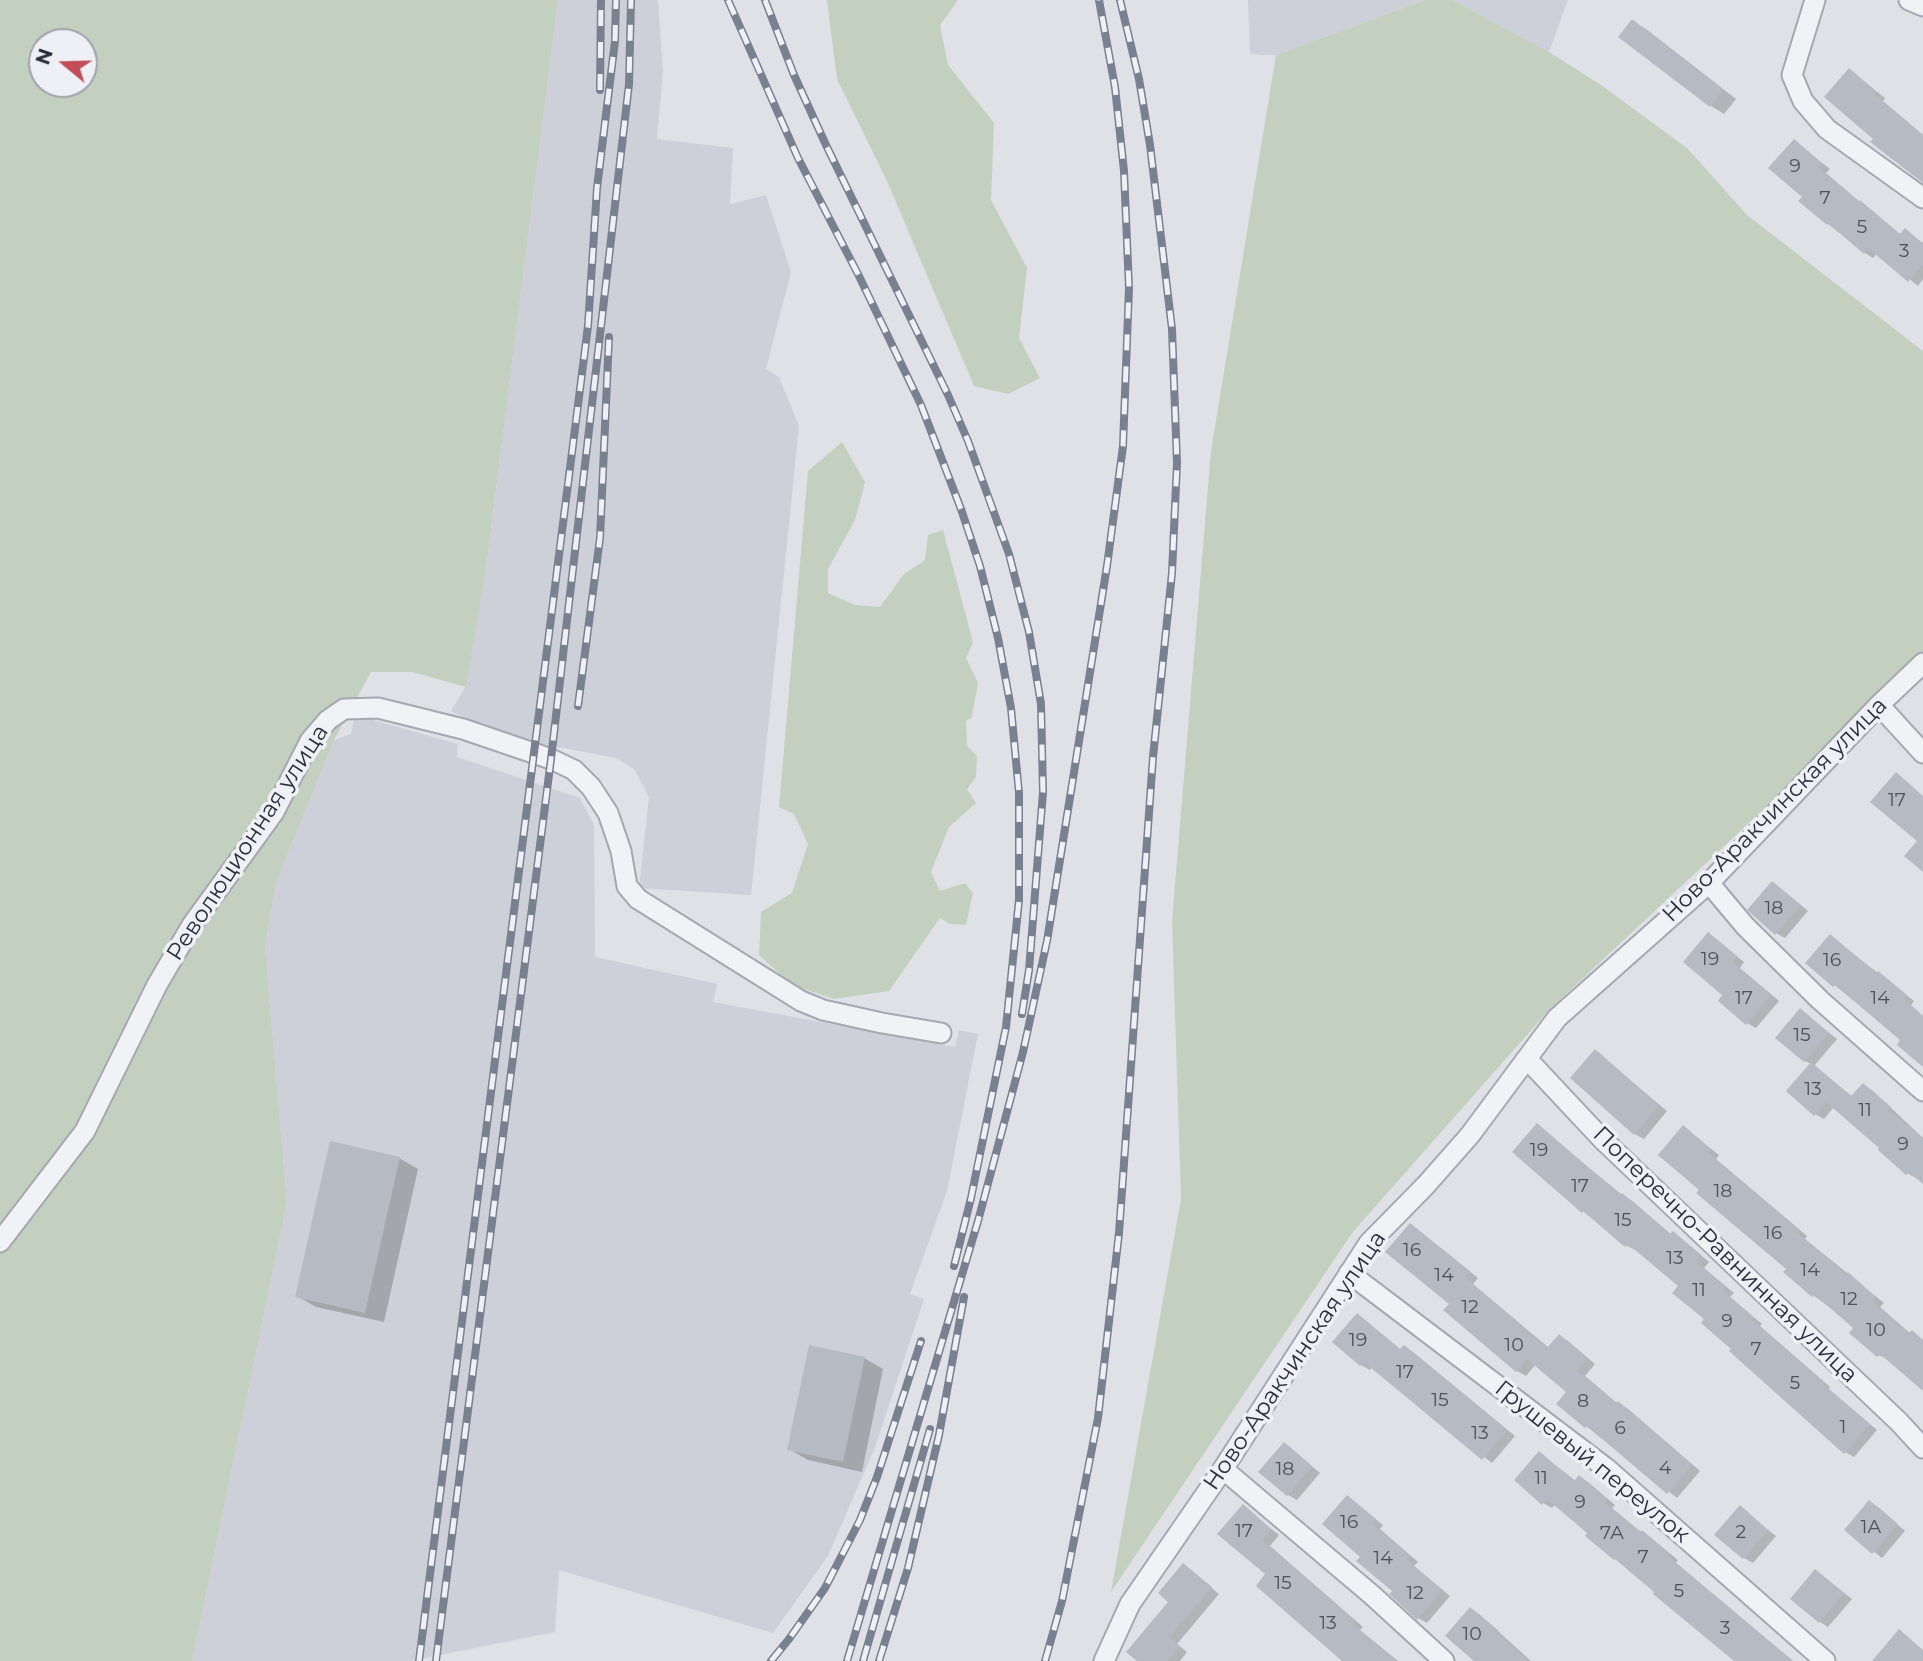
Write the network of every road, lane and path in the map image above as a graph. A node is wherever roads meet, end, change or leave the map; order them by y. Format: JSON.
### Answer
{"nodes":[{"id":1,"x":1815,"y":0,"type":"edge"},
{"id":2,"x":1909,"y":0,"type":"edge"},
{"id":3,"x":1923,"y":6,"type":"edge"},
{"id":4,"x":1923,"y":198,"type":"edge"},
{"id":5,"x":1923,"y":663,"type":"edge"},
{"id":6,"x":1878,"y":705,"type":"junction"},
{"id":7,"x":1923,"y":754,"type":"edge"},
{"id":8,"x":1709,"y":883,"type":"junction"},
{"id":9,"x":941,"y":1033,"type":"dead end"},
{"id":10,"x":1528,"y":1059,"type":"junction"},
{"id":11,"x":1923,"y":1091,"type":"edge"},
{"id":12,"x":0,"y":1241,"type":"edge"},
{"id":13,"x":1349,"y":1273,"type":"junction"},
{"id":14,"x":1923,"y":1448,"type":"edge"},
{"id":15,"x":1223,"y":1469,"type":"junction"},
{"id":16,"x":1104,"y":1661,"type":"edge"},
{"id":17,"x":1444,"y":1661,"type":"edge"},
{"id":18,"x":1825,"y":1661,"type":"edge"}],
"edges":[{"from":1,"to":4,"type":"street"},
{"from":2,"to":3,"type":"street"},
{"from":5,"to":6,"type":"street","name":"Ново-Аракчинская улица"},
{"from":6,"to":7,"type":"street"},
{"from":6,"to":8,"type":"street","name":"Ново-Аракчинская улица"},
{"from":8,"to":10,"type":"street","name":"Ново-Аракчинская улица"},
{"from":8,"to":11,"type":"street"},
{"from":9,"to":12,"type":"street","name":"Революционная улица"},
{"from":10,"to":13,"type":"street","name":"Ново-Аракчинская улица"},
{"from":10,"to":14,"type":"street","name":"Поперечно-Равнинная улица"},
{"from":13,"to":15,"type":"street","name":"Ново-Аракчинская улица"},
{"from":13,"to":18,"type":"street","name":"Грушевый переулок"},
{"from":15,"to":16,"type":"street","name":"Ново-Аракчинская улица"},
{"from":15,"to":17,"type":"street"}]}
